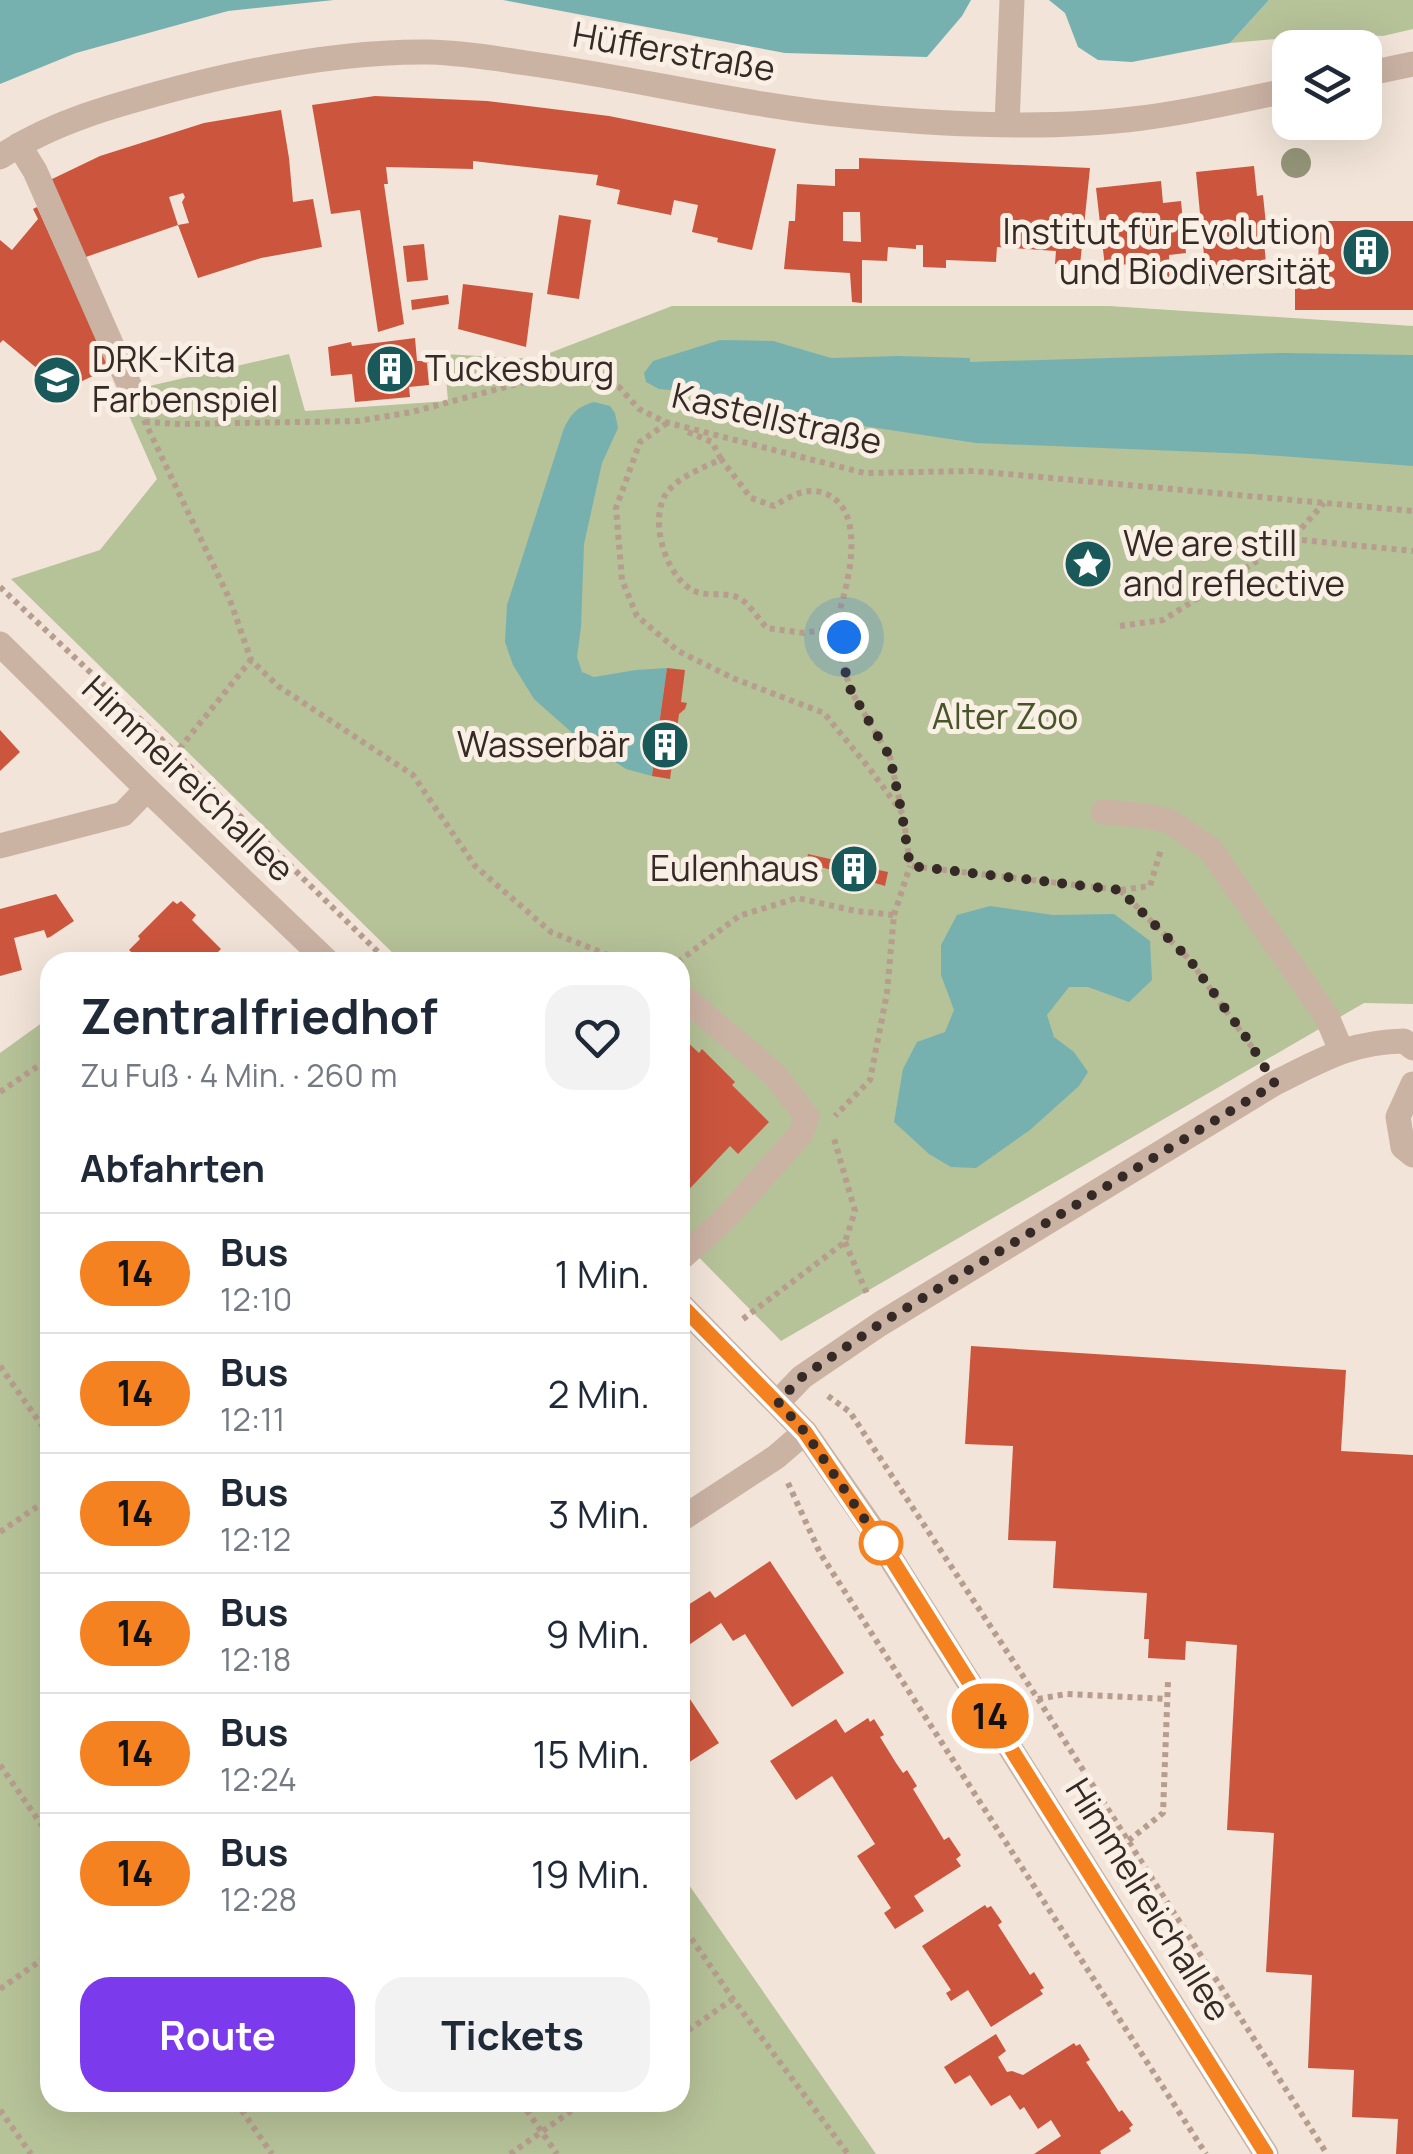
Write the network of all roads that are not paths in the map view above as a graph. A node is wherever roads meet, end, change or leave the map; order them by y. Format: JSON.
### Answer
{"nodes":[{"id":1,"x":1012,"y":8,"type":"edge"},
{"id":2,"x":1413,"y":64,"type":"edge"},
{"id":3,"x":1382,"y":70,"type":"edge"},
{"id":4,"x":1272,"y":93,"type":"edge"},
{"id":5,"x":1007,"y":124,"type":"junction"},
{"id":6,"x":9,"y":151,"type":"edge"},
{"id":7,"x":131,"y":390,"type":"road end"},
{"id":8,"x":0,"y":644,"type":"edge"},
{"id":9,"x":147,"y":789,"type":"junction"},
{"id":10,"x":1102,"y":812,"type":"dead end"},
{"id":11,"x":0,"y":846,"type":"edge"},
{"id":12,"x":318,"y":952,"type":"edge"},
{"id":13,"x":690,"y":1003,"type":"edge"},
{"id":14,"x":1413,"y":1048,"type":"edge"},
{"id":15,"x":1341,"y":1050,"type":"junction"},
{"id":16,"x":1413,"y":1084,"type":"edge"},
{"id":17,"x":1413,"y":1155,"type":"edge"},
{"id":18,"x":690,"y":1249,"type":"edge"},
{"id":19,"x":690,"y":1314,"type":"edge"},
{"id":20,"x":778,"y":1402,"type":"junction"},
{"id":21,"x":805,"y":1432,"type":"junction"},
{"id":22,"x":690,"y":1513,"type":"edge"},
{"id":23,"x":1266,"y":2154,"type":"edge"}],
"edges":[{"from":1,"to":5,"type":"street"},
{"from":2,"to":3,"type":"street"},
{"from":4,"to":5,"type":"street","name":"Hüfferstraße"},
{"from":5,"to":6,"type":"street","name":"Hüfferstraße"},
{"from":6,"to":7,"type":"street"},
{"from":8,"to":9,"type":"street","name":"Himmelreichallee"},
{"from":9,"to":11,"type":"street"},
{"from":9,"to":12,"type":"street","name":"Himmelreichallee"},
{"from":10,"to":15,"type":"street"},
{"from":13,"to":18,"type":"street"},
{"from":14,"to":15,"type":"street"},
{"from":15,"to":20,"type":"street"},
{"from":16,"to":17,"type":"street"},
{"from":19,"to":20,"type":"street","name":"Himmelreichallee"},
{"from":20,"to":21,"type":"street","name":"Himmelreichallee"},
{"from":21,"to":22,"type":"street"},
{"from":21,"to":23,"type":"street","name":"Himmelreichallee"}]}
